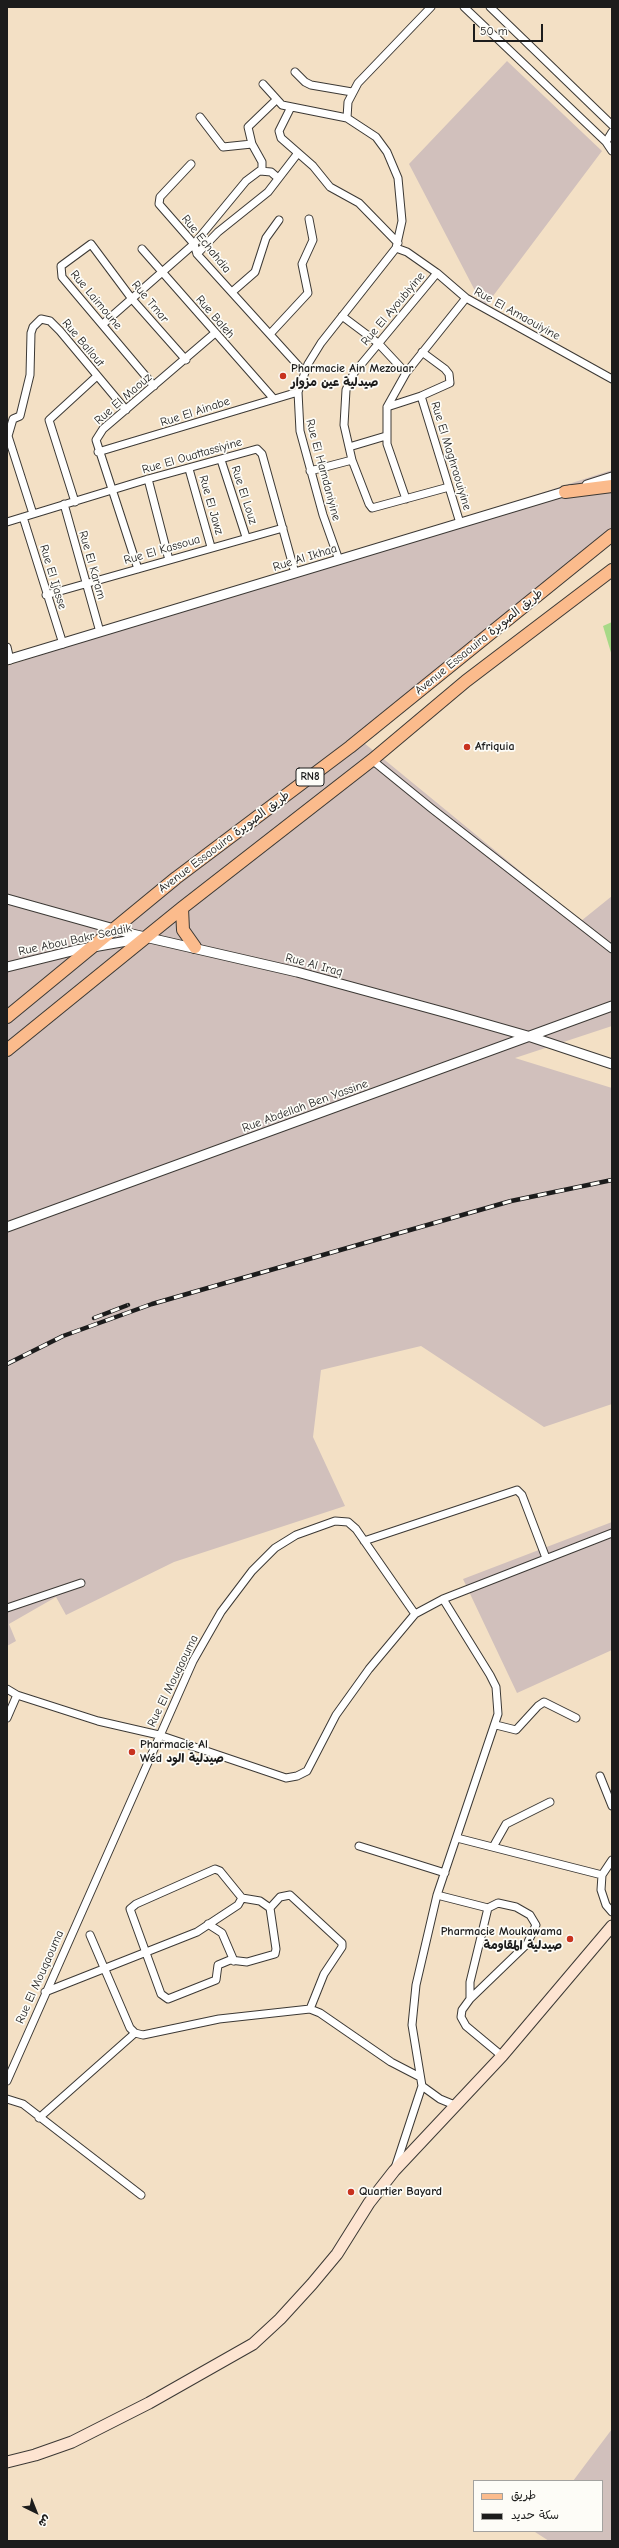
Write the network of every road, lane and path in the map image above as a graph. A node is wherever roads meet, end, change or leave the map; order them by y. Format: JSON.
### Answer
{"nodes":[{"id":1,"x":431,"y":7,"type":"edge"},
{"id":2,"x":464,"y":7,"type":"edge"},
{"id":3,"x":490,"y":7,"type":"edge"},
{"id":4,"x":295,"y":72,"type":"dead end"},
{"id":5,"x":264,"y":84,"type":"dead end"},
{"id":6,"x":352,"y":92,"type":"junction"},
{"id":7,"x":276,"y":100,"type":"junction"},
{"id":8,"x":291,"y":107,"type":"junction"},
{"id":9,"x":200,"y":118,"type":"dead end"},
{"id":10,"x":347,"y":118,"type":"junction"},
{"id":11,"x":612,"y":125,"type":"edge"},
{"id":12,"x":612,"y":132,"type":"edge"},
{"id":13,"x":606,"y":142,"type":"junction"},
{"id":14,"x":252,"y":144,"type":"junction"},
{"id":15,"x":612,"y":151,"type":"edge"},
{"id":16,"x":298,"y":153,"type":"junction"},
{"id":17,"x":191,"y":164,"type":"dead end"},
{"id":18,"x":260,"y":171,"type":"junction"},
{"id":19,"x":278,"y":178,"type":"junction"},
{"id":20,"x":279,"y":220,"type":"dead end"},
{"id":21,"x":309,"y":220,"type":"dead end"},
{"id":22,"x":194,"y":244,"type":"junction"},
{"id":23,"x":397,"y":245,"type":"junction"},
{"id":24,"x":142,"y":249,"type":"dead end"},
{"id":25,"x":197,"y":254,"type":"junction"},
{"id":26,"x":100,"y":256,"type":"joint"},
{"id":27,"x":161,"y":271,"type":"junction"},
{"id":28,"x":437,"y":273,"type":"junction"},
{"id":29,"x":232,"y":292,"type":"junction"},
{"id":30,"x":466,"y":298,"type":"junction"},
{"id":31,"x":132,"y":299,"type":"junction"},
{"id":32,"x":342,"y":316,"type":"junction"},
{"id":33,"x":102,"y":324,"type":"junction"},
{"id":34,"x":215,"y":334,"type":"junction"},
{"id":35,"x":270,"y":334,"type":"junction"},
{"id":36,"x":378,"y":343,"type":"junction"},
{"id":37,"x":422,"y":352,"type":"junction"},
{"id":38,"x":186,"y":360,"type":"junction"},
{"id":39,"x":304,"y":372,"type":"junction"},
{"id":40,"x":406,"y":373,"type":"junction"},
{"id":41,"x":97,"y":376,"type":"junction"},
{"id":42,"x":612,"y":379,"type":"edge"},
{"id":43,"x":154,"y":386,"type":"junction"},
{"id":44,"x":298,"y":392,"type":"junction"},
{"id":45,"x":421,"y":396,"type":"junction"},
{"id":46,"x":273,"y":398,"type":"junction"},
{"id":47,"x":387,"y":407,"type":"junction"},
{"id":48,"x":126,"y":410,"type":"junction"},
{"id":49,"x":7,"y":436,"type":"edge"},
{"id":50,"x":386,"y":436,"type":"junction"},
{"id":51,"x":348,"y":447,"type":"junction"},
{"id":52,"x":98,"y":452,"type":"junction"},
{"id":53,"x":221,"y":460,"type":"junction"},
{"id":54,"x":352,"y":460,"type":"junction"},
{"id":55,"x":189,"y":469,"type":"junction"},
{"id":56,"x":310,"y":471,"type":"junction"},
{"id":57,"x":148,"y":479,"type":"junction"},
{"id":58,"x":612,"y":480,"type":"edge"},
{"id":59,"x":449,"y":488,"type":"junction"},
{"id":60,"x":112,"y":491,"type":"junction"},
{"id":61,"x":565,"y":492,"type":"joint"},
{"id":62,"x":406,"y":499,"type":"junction"},
{"id":63,"x":75,"y":502,"type":"junction"},
{"id":64,"x":64,"y":504,"type":"junction"},
{"id":65,"x":33,"y":514,"type":"junction"},
{"id":66,"x":23,"y":517,"type":"junction"},
{"id":67,"x":7,"y":522,"type":"edge"},
{"id":68,"x":460,"y":523,"type":"junction"},
{"id":69,"x":283,"y":528,"type":"junction"},
{"id":70,"x":612,"y":535,"type":"edge"},
{"id":71,"x":246,"y":537,"type":"junction"},
{"id":72,"x":211,"y":547,"type":"junction"},
{"id":73,"x":169,"y":560,"type":"junction"},
{"id":74,"x":339,"y":560,"type":"junction"},
{"id":75,"x":138,"y":569,"type":"junction"},
{"id":76,"x":612,"y":570,"type":"edge"},
{"id":77,"x":295,"y":573,"type":"junction"},
{"id":78,"x":85,"y":582,"type":"junction"},
{"id":79,"x":46,"y":594,"type":"junction"},
{"id":80,"x":100,"y":632,"type":"junction"},
{"id":81,"x":63,"y":644,"type":"junction"},
{"id":82,"x":7,"y":647,"type":"edge"},
{"id":83,"x":8,"y":660,"type":"edge"},
{"id":84,"x":372,"y":760,"type":"junction"},
{"id":85,"x":7,"y":899,"type":"edge"},
{"id":86,"x":182,"y":908,"type":"junction"},
{"id":87,"x":116,"y":929,"type":"junction"},
{"id":88,"x":147,"y":937,"type":"junction"},
{"id":89,"x":96,"y":946,"type":"junction"},
{"id":90,"x":195,"y":947,"type":"junction"},
{"id":91,"x":612,"y":949,"type":"edge"},
{"id":92,"x":7,"y":967,"type":"edge"},
{"id":93,"x":612,"y":1006,"type":"edge"},
{"id":94,"x":7,"y":1017,"type":"edge"},
{"id":95,"x":531,"y":1037,"type":"junction"},
{"id":96,"x":7,"y":1050,"type":"edge"},
{"id":97,"x":612,"y":1064,"type":"edge"},
{"id":98,"x":7,"y":1227,"type":"edge"},
{"id":99,"x":612,"y":1533,"type":"edge"},
{"id":100,"x":364,"y":1541,"type":"junction"},
{"id":101,"x":546,"y":1558,"type":"junction"},
{"id":102,"x":81,"y":1583,"type":"dead end"},
{"id":103,"x":442,"y":1599,"type":"junction"},
{"id":104,"x":7,"y":1608,"type":"edge"},
{"id":105,"x":415,"y":1614,"type":"junction"},
{"id":106,"x":7,"y":1688,"type":"edge"},
{"id":107,"x":17,"y":1695,"type":"junction"},
{"id":108,"x":7,"y":1718,"type":"edge"},
{"id":109,"x":576,"y":1718,"type":"dead end"},
{"id":110,"x":496,"y":1725,"type":"junction"},
{"id":111,"x":159,"y":1735,"type":"junction"},
{"id":112,"x":600,"y":1776,"type":"dead end"},
{"id":113,"x":550,"y":1802,"type":"dead end"},
{"id":114,"x":612,"y":1806,"type":"edge"},
{"id":115,"x":457,"y":1838,"type":"junction"},
{"id":116,"x":359,"y":1846,"type":"dead end"},
{"id":117,"x":493,"y":1847,"type":"junction"},
{"id":118,"x":612,"y":1860,"type":"edge"},
{"id":119,"x":445,"y":1873,"type":"junction"},
{"id":120,"x":602,"y":1874,"type":"junction"},
{"id":121,"x":437,"y":1895,"type":"junction"},
{"id":122,"x":242,"y":1898,"type":"junction"},
{"id":123,"x":270,"y":1908,"type":"junction"},
{"id":124,"x":488,"y":1908,"type":"junction"},
{"id":125,"x":612,"y":1912,"type":"edge"},
{"id":126,"x":208,"y":1924,"type":"junction"},
{"id":127,"x":612,"y":1926,"type":"edge"},
{"id":128,"x":90,"y":1935,"type":"dead end"},
{"id":129,"x":146,"y":1952,"type":"junction"},
{"id":130,"x":234,"y":1960,"type":"junction"},
{"id":131,"x":105,"y":1968,"type":"junction"},
{"id":132,"x":45,"y":1992,"type":"junction"},
{"id":133,"x":470,"y":1999,"type":"junction"},
{"id":134,"x":310,"y":2009,"type":"junction"},
{"id":135,"x":134,"y":2033,"type":"junction"},
{"id":136,"x":502,"y":2056,"type":"junction"},
{"id":137,"x":420,"y":2077,"type":"junction"},
{"id":138,"x":7,"y":2081,"type":"edge"},
{"id":139,"x":422,"y":2086,"type":"junction"},
{"id":140,"x":7,"y":2099,"type":"edge"},
{"id":141,"x":457,"y":2106,"type":"junction"},
{"id":142,"x":39,"y":2118,"type":"junction"},
{"id":143,"x":394,"y":2171,"type":"junction"},
{"id":144,"x":141,"y":2195,"type":"dead end"},
{"id":145,"x":7,"y":2462,"type":"edge"}],
"edges":[{"from":1,"to":6,"type":"street"},
{"from":2,"to":13,"type":"street"},
{"from":3,"to":11,"type":"street"},
{"from":4,"to":6,"type":"street"},
{"from":5,"to":7,"type":"street"},
{"from":6,"to":10,"type":"street"},
{"from":7,"to":8,"type":"street"},
{"from":7,"to":14,"type":"street"},
{"from":8,"to":10,"type":"street"},
{"from":8,"to":16,"type":"street"},
{"from":9,"to":14,"type":"street"},
{"from":10,"to":23,"type":"street"},
{"from":12,"to":13,"type":"street"},
{"from":13,"to":15,"type":"street"},
{"from":14,"to":18,"type":"street"},
{"from":16,"to":19,"type":"street"},
{"from":16,"to":23,"type":"street"},
{"from":17,"to":22,"type":"street","name":"Rue Echahdia"},
{"from":18,"to":19,"type":"street"},
{"from":18,"to":22,"type":"street"},
{"from":19,"to":25,"type":"street"},
{"from":20,"to":29,"type":"street"},
{"from":21,"to":35,"type":"street"},
{"from":22,"to":25,"type":"street","name":"Rue Echahdia"},
{"from":22,"to":27,"type":"street"},
{"from":23,"to":28,"type":"street","name":"Rue El Amaouiyine"},
{"from":23,"to":32,"type":"street","name":"Rue El Hamdaniyine"},
{"from":24,"to":27,"type":"street","name":"Rue Baleh"},
{"from":25,"to":29,"type":"street","name":"Rue Echahdia"},
{"from":26,"to":31,"type":"street","name":"Rue Tmar"},
{"from":26,"to":33,"type":"street","name":"Rue Laimoune"},
{"from":27,"to":31,"type":"street"},
{"from":27,"to":34,"type":"street","name":"Rue Baleh"},
{"from":28,"to":30,"type":"street","name":"Rue El Amaouiyine"},
{"from":28,"to":36,"type":"street","name":"Rue El Ayoubiyine"},
{"from":29,"to":35,"type":"street","name":"Rue Echahdia"},
{"from":30,"to":37,"type":"street"},
{"from":30,"to":42,"type":"street","name":"Rue El Amaouiyine"},
{"from":31,"to":33,"type":"street"},
{"from":31,"to":38,"type":"street","name":"Rue Tmar"},
{"from":32,"to":36,"type":"street"},
{"from":32,"to":39,"type":"street","name":"Rue El Hamdaniyine"},
{"from":33,"to":43,"type":"street","name":"Rue Laimoune"},
{"from":34,"to":38,"type":"street","name":"Rue El Maouz"},
{"from":34,"to":46,"type":"street","name":"Rue Baleh"},
{"from":35,"to":39,"type":"street","name":"Rue Echahdia"},
{"from":36,"to":40,"type":"street"},
{"from":36,"to":51,"type":"street","name":"Rue El Ayoubiyine"},
{"from":37,"to":40,"type":"street"},
{"from":37,"to":45,"type":"street"},
{"from":38,"to":43,"type":"street","name":"Rue El Maouz"},
{"from":39,"to":44,"type":"street","name":"Rue El Hamdaniyine"},
{"from":40,"to":47,"type":"street"},
{"from":41,"to":48,"type":"street","name":"Rue Ballout"},
{"from":41,"to":49,"type":"street","name":"Rue Ballout"},
{"from":41,"to":63,"type":"street"},
{"from":43,"to":48,"type":"street","name":"Rue El Maouz"},
{"from":44,"to":46,"type":"street","name":"Rue El Ainabe"},
{"from":44,"to":56,"type":"street","name":"Rue El Hamdaniyine"},
{"from":45,"to":47,"type":"street"},
{"from":45,"to":59,"type":"street","name":"Rue El Maghraouiyine"},
{"from":46,"to":52,"type":"street","name":"Rue El Ainabe"},
{"from":47,"to":50,"type":"street"},
{"from":48,"to":52,"type":"street","name":"Rue El Maouz"},
{"from":49,"to":65,"type":"street"},
{"from":50,"to":51,"type":"street"},
{"from":50,"to":62,"type":"street"},
{"from":51,"to":54,"type":"street","name":"Rue El Ayoubiyine"},
{"from":52,"to":60,"type":"street","name":"Rue El Maouz"},
{"from":53,"to":55,"type":"street","name":"Rue El Ouattassiyine"},
{"from":53,"to":69,"type":"street","name":"Rue El Ouattassiyine"},
{"from":53,"to":71,"type":"street","name":"Rue El Louz"},
{"from":54,"to":56,"type":"street"},
{"from":54,"to":62,"type":"street","name":"Rue El Ayoubiyine"},
{"from":55,"to":57,"type":"street","name":"Rue El Ouattassiyine"},
{"from":55,"to":72,"type":"street","name":"Rue El Jawz"},
{"from":56,"to":74,"type":"street","name":"Rue El Hamdaniyine"},
{"from":57,"to":60,"type":"street","name":"Rue El Ouattassiyine"},
{"from":57,"to":73,"type":"street"},
{"from":58,"to":61,"type":"main road"},
{"from":59,"to":62,"type":"street","name":"Rue El Ayoubiyine"},
{"from":59,"to":68,"type":"street","name":"Rue El Maghraouiyine"},
{"from":60,"to":63,"type":"street","name":"Rue El Ouattassiyine"},
{"from":60,"to":75,"type":"street","name":"Rue El Maouz"},
{"from":61,"to":68,"type":"street","name":"Rue Al Ikhaa"},
{"from":63,"to":64,"type":"street","name":"Rue El Ouattassiyine"},
{"from":64,"to":65,"type":"street","name":"Rue El Ouattassiyine"},
{"from":64,"to":78,"type":"street","name":"Rue El Karam"},
{"from":65,"to":66,"type":"street","name":"Rue El Ouattassiyine"},
{"from":66,"to":67,"type":"street","name":"Rue El Ouattassiyine"},
{"from":66,"to":79,"type":"street","name":"Rue El Ijasse"},
{"from":68,"to":74,"type":"street","name":"Rue Al Ikhaa"},
{"from":69,"to":71,"type":"street","name":"Rue El Kassoua"},
{"from":69,"to":77,"type":"street","name":"Rue El Ouattassiyine"},
{"from":70,"to":87,"type":"main road","name":"Avenue Essaouira طريق الصويرة","number":"RN8"},
{"from":71,"to":72,"type":"street","name":"Rue El Kassoua"},
{"from":72,"to":73,"type":"street","name":"Rue El Kassoua"},
{"from":73,"to":75,"type":"street","name":"Rue El Kassoua"},
{"from":74,"to":77,"type":"street","name":"Rue Al Ikhaa"},
{"from":75,"to":78,"type":"street","name":"Rue El Kassoua"},
{"from":76,"to":84,"type":"main road","name":"Avenue Essaouira طريق الصويرة","number":"RN8"},
{"from":77,"to":80,"type":"street","name":"Rue Al Ikhaa"},
{"from":78,"to":79,"type":"street","name":"Rue El Kassoua"},
{"from":78,"to":80,"type":"street","name":"Rue El Karam"},
{"from":79,"to":81,"type":"street","name":"Rue El Ijasse"},
{"from":80,"to":81,"type":"street","name":"Rue Al Ikhaa"},
{"from":81,"to":83,"type":"street","name":"Rue Al Ikhaa"},
{"from":82,"to":83,"type":"street"},
{"from":84,"to":86,"type":"main road","name":"Avenue Essaouira طريق الصويرة","number":"RN8"},
{"from":84,"to":91,"type":"street"},
{"from":85,"to":87,"type":"street","name":"Rue Al Iraq"},
{"from":86,"to":88,"type":"main road","name":"Avenue Essaouira طريق الصويرة","number":"RN8"},
{"from":86,"to":90,"type":"main road"},
{"from":87,"to":88,"type":"street","name":"Rue Al Iraq"},
{"from":87,"to":89,"type":"main road","name":"Avenue Essaouira طريق الصويرة","number":"RN8"},
{"from":88,"to":89,"type":"street","name":"Rue Abou Bakr Seddik"},
{"from":88,"to":90,"type":"street","name":"Rue Al Iraq"},
{"from":88,"to":96,"type":"main road","name":"Avenue Essaouira طريق الصويرة","number":"RN8"},
{"from":89,"to":92,"type":"street","name":"Rue Abou Bakr Seddik"},
{"from":89,"to":94,"type":"main road","name":"Avenue Essaouira طريق الصويرة","number":"RN8"},
{"from":90,"to":95,"type":"street","name":"Rue Al Iraq"},
{"from":93,"to":95,"type":"street","name":"Rue Abdellah Ben Yassine"},
{"from":95,"to":97,"type":"street","name":"Rue Al Iraq"},
{"from":95,"to":98,"type":"street","name":"Rue Abdellah Ben Yassine"},
{"from":99,"to":101,"type":"street"},
{"from":100,"to":101,"type":"street"},
{"from":100,"to":105,"type":"street","name":"Rue El Mouqaouma"},
{"from":100,"to":111,"type":"street","name":"Rue El Mouqaouma"},
{"from":101,"to":103,"type":"street"},
{"from":102,"to":104,"type":"street"},
{"from":103,"to":105,"type":"street"},
{"from":103,"to":110,"type":"street"},
{"from":105,"to":111,"type":"street"},
{"from":106,"to":107,"type":"street"},
{"from":107,"to":108,"type":"street"},
{"from":107,"to":111,"type":"street"},
{"from":109,"to":110,"type":"street"},
{"from":110,"to":115,"type":"street"},
{"from":111,"to":132,"type":"street","name":"Rue El Mouqaouma"},
{"from":112,"to":114,"type":"street"},
{"from":113,"to":117,"type":"street"},
{"from":115,"to":117,"type":"street"},
{"from":115,"to":119,"type":"street"},
{"from":116,"to":119,"type":"street"},
{"from":117,"to":120,"type":"street"},
{"from":118,"to":120,"type":"street"},
{"from":119,"to":121,"type":"street"},
{"from":120,"to":125,"type":"street"},
{"from":121,"to":124,"type":"street"},
{"from":121,"to":137,"type":"street"},
{"from":122,"to":123,"type":"street"},
{"from":122,"to":126,"type":"street"},
{"from":122,"to":129,"type":"street"},
{"from":123,"to":130,"type":"street"},
{"from":123,"to":134,"type":"street"},
{"from":124,"to":133,"type":"street"},
{"from":124,"to":133,"type":"street"},
{"from":126,"to":129,"type":"street"},
{"from":126,"to":130,"type":"street"},
{"from":127,"to":136,"type":"main road"},
{"from":128,"to":131,"type":"street"},
{"from":129,"to":130,"type":"street"},
{"from":129,"to":131,"type":"street"},
{"from":131,"to":132,"type":"street"},
{"from":131,"to":135,"type":"street"},
{"from":132,"to":138,"type":"street","name":"Rue El Mouqaouma"},
{"from":133,"to":136,"type":"street"},
{"from":134,"to":135,"type":"street"},
{"from":134,"to":137,"type":"street"},
{"from":135,"to":142,"type":"street"},
{"from":136,"to":141,"type":"main road"},
{"from":137,"to":139,"type":"street"},
{"from":139,"to":141,"type":"street"},
{"from":139,"to":143,"type":"street"},
{"from":140,"to":142,"type":"street"},
{"from":141,"to":143,"type":"main road"},
{"from":142,"to":144,"type":"street"},
{"from":143,"to":145,"type":"main road"}]}
